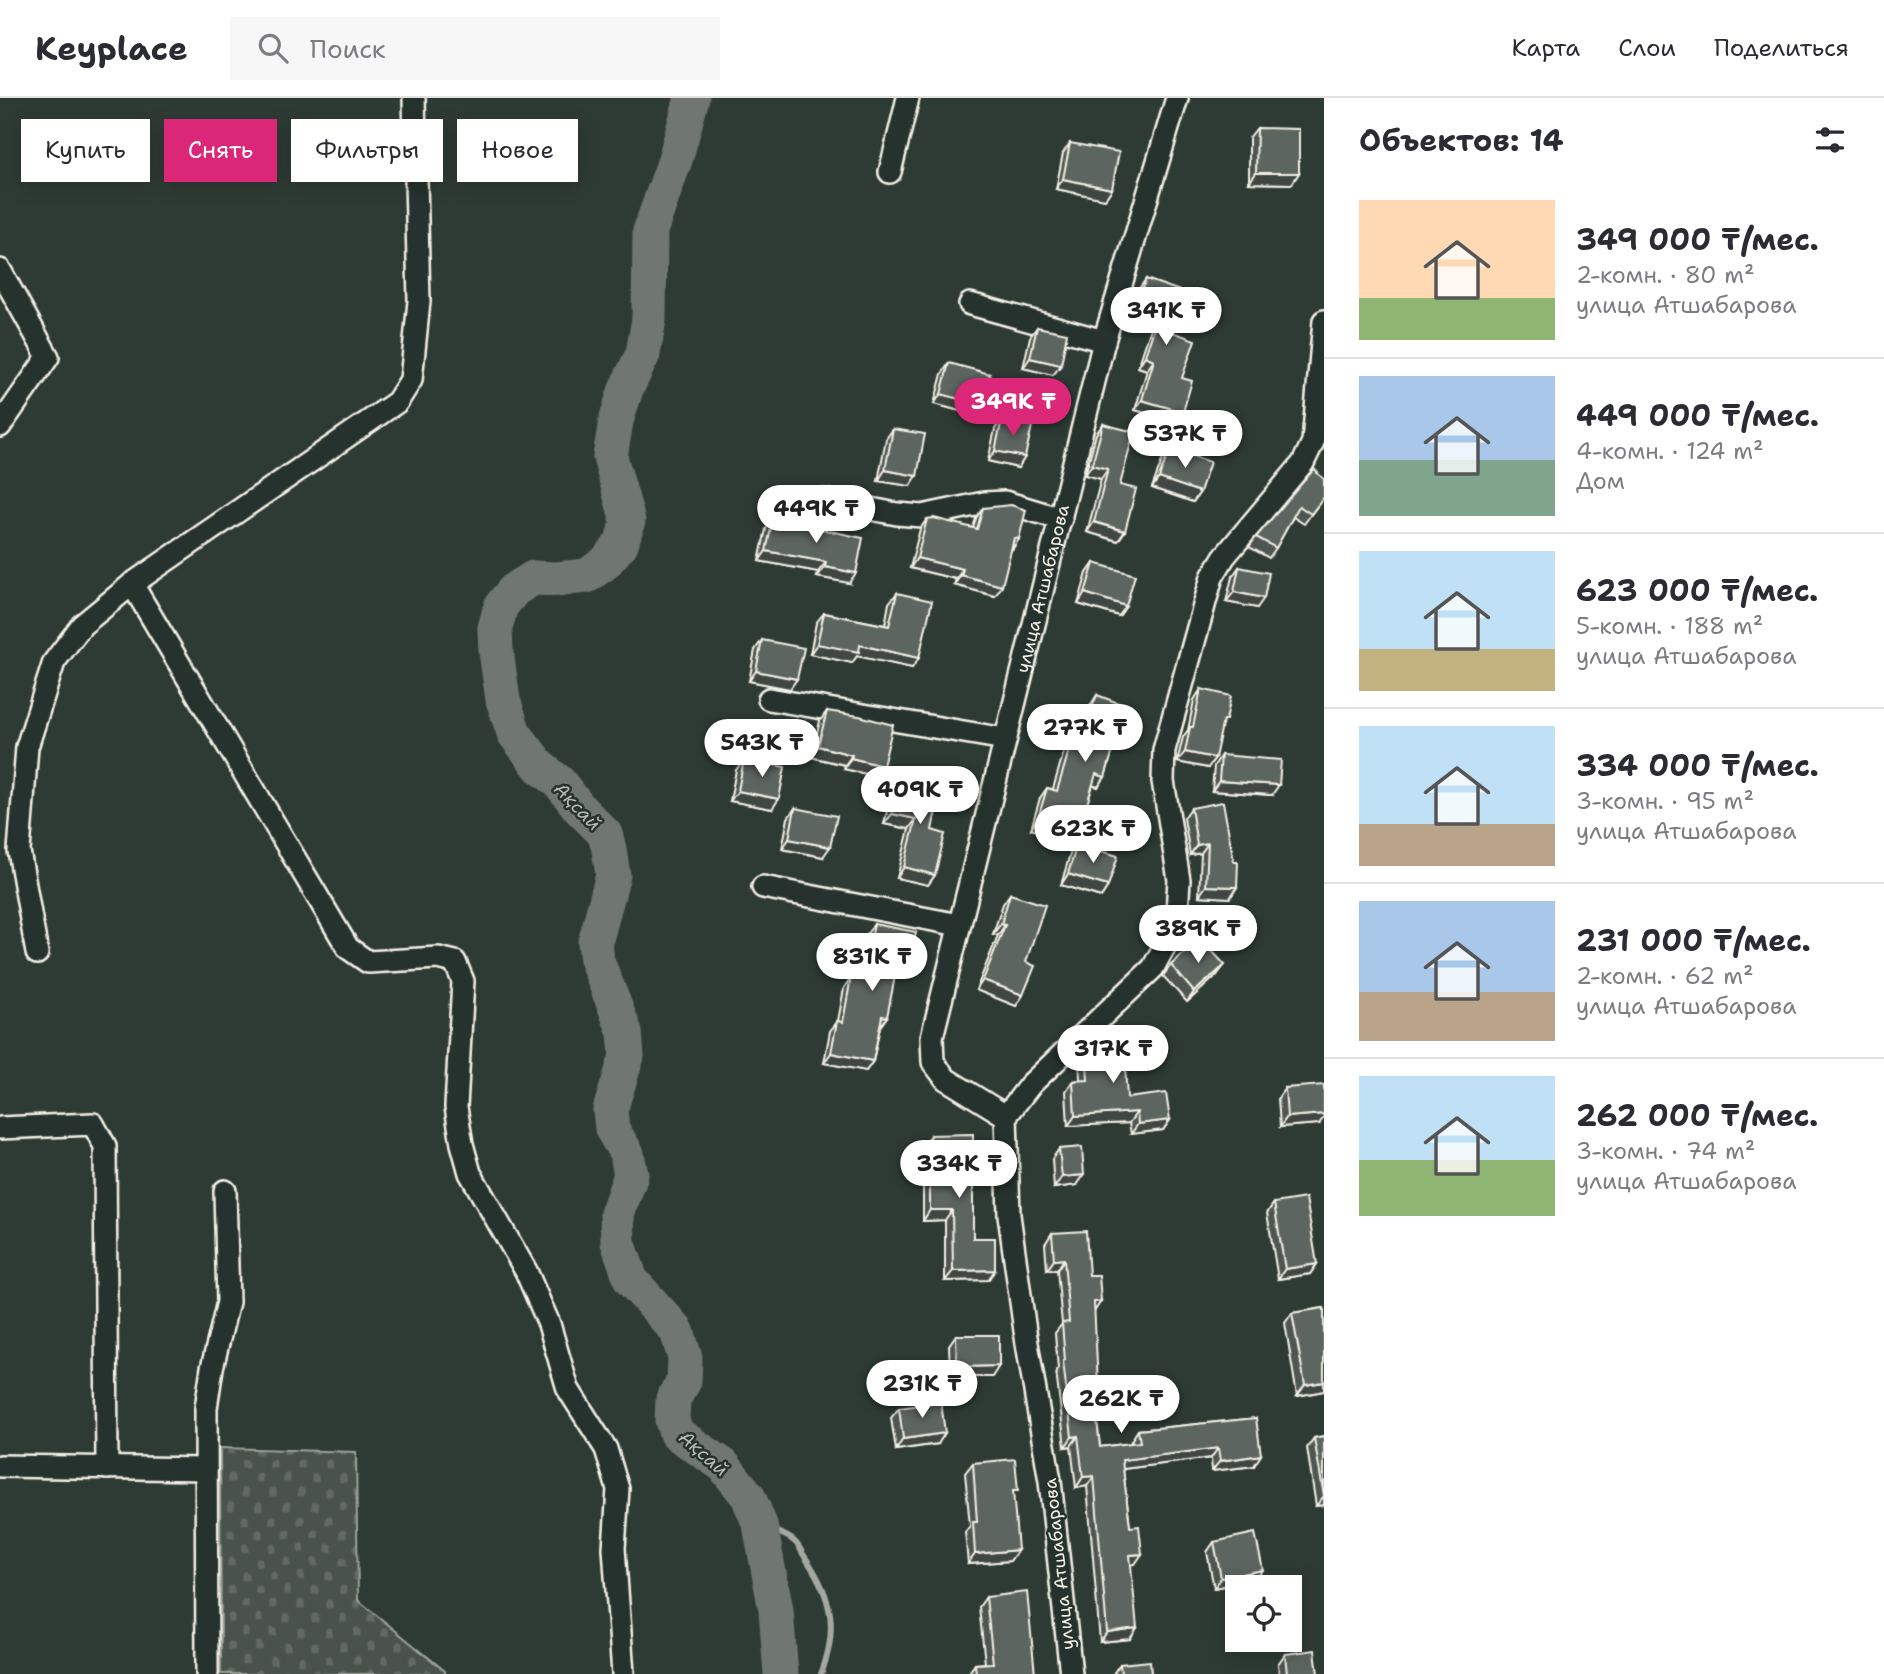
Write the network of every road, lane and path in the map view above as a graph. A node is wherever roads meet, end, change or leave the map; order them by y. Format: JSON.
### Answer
{"nodes":[{"id":1,"x":414,"y":98,"type":"edge"},
{"id":2,"x":908,"y":98,"type":"edge"},
{"id":3,"x":1177,"y":98,"type":"edge"},
{"id":4,"x":890,"y":172,"type":"dead end"},
{"id":5,"x":0,"y":270,"type":"edge"},
{"id":6,"x":970,"y":304,"type":"dead end"},
{"id":7,"x":1324,"y":321,"type":"edge"},
{"id":8,"x":1104,"y":341,"type":"junction"},
{"id":9,"x":0,"y":426,"type":"edge"},
{"id":10,"x":824,"y":500,"type":"dead end"},
{"id":11,"x":1061,"y":519,"type":"junction"},
{"id":12,"x":132,"y":584,"type":"junction"},
{"id":13,"x":769,"y":699,"type":"dead end"},
{"id":14,"x":1005,"y":739,"type":"junction"},
{"id":15,"x":10,"y":852,"type":"edge"},
{"id":16,"x":763,"y":887,"type":"dead end"},
{"id":17,"x":959,"y":925,"type":"junction"},
{"id":18,"x":37,"y":953,"type":"dead end"},
{"id":19,"x":1006,"y":1116,"type":"junction"},
{"id":20,"x":0,"y":1128,"type":"edge"},
{"id":21,"x":225,"y":1191,"type":"dead end"},
{"id":22,"x":0,"y":1466,"type":"edge"},
{"id":23,"x":107,"y":1468,"type":"junction"},
{"id":24,"x":206,"y":1469,"type":"junction"},
{"id":25,"x":207,"y":1674,"type":"edge"},
{"id":26,"x":623,"y":1674,"type":"edge"},
{"id":27,"x":1071,"y":1674,"type":"edge"}],
"edges":[{"from":1,"to":12,"type":"street"},
{"from":2,"to":4,"type":"street"},
{"from":3,"to":8,"type":"street","name":"улица Атшабарова"},
{"from":5,"to":9,"type":"street"},
{"from":6,"to":8,"type":"street"},
{"from":7,"to":19,"type":"street"},
{"from":8,"to":11,"type":"street","name":"улица Атшабарова"},
{"from":10,"to":11,"type":"street"},
{"from":11,"to":14,"type":"street","name":"улица Атшабарова"},
{"from":12,"to":15,"type":"street"},
{"from":12,"to":26,"type":"street"},
{"from":13,"to":14,"type":"street"},
{"from":14,"to":17,"type":"street","name":"улица Атшабарова"},
{"from":15,"to":18,"type":"street"},
{"from":16,"to":17,"type":"street"},
{"from":17,"to":19,"type":"street","name":"улица Атшабарова"},
{"from":19,"to":27,"type":"street","name":"улица Атшабарова"},
{"from":20,"to":23,"type":"street"},
{"from":21,"to":24,"type":"street"},
{"from":22,"to":23,"type":"street"},
{"from":23,"to":24,"type":"street"},
{"from":24,"to":25,"type":"street"}]}
